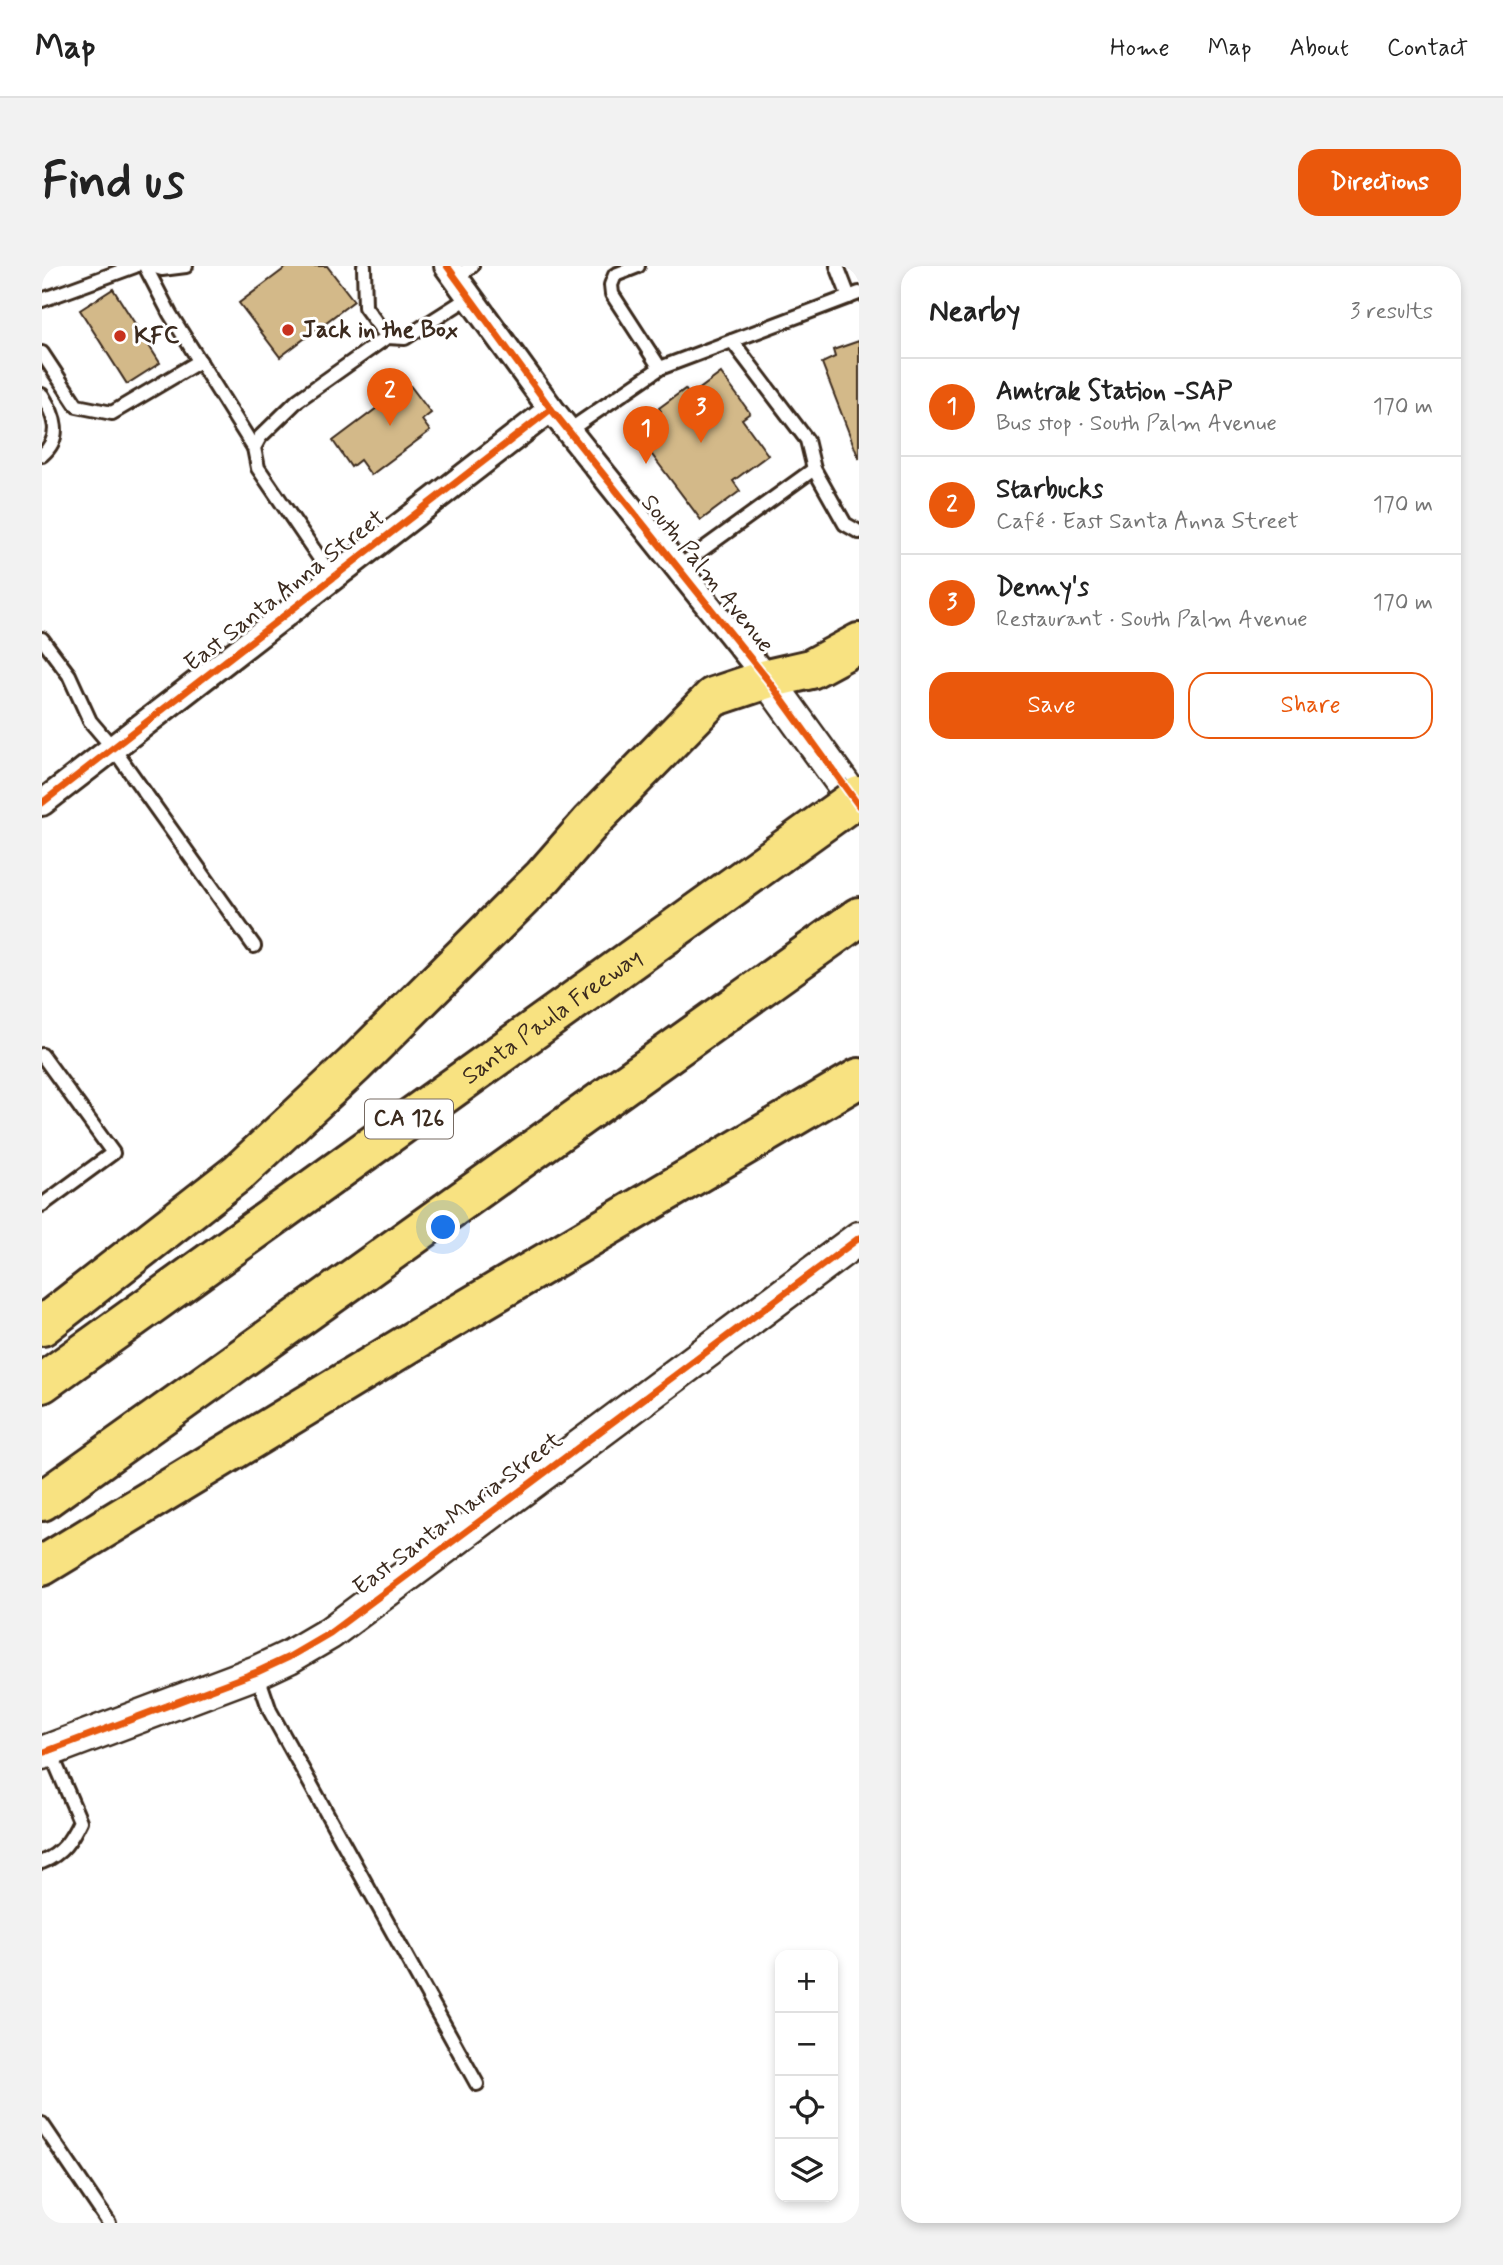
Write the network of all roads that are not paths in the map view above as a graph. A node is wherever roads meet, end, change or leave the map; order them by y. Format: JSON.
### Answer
{"nodes":[{"id":1,"x":135,"y":266,"type":"edge"},
{"id":2,"x":145,"y":266,"type":"edge"},
{"id":3,"x":152,"y":266,"type":"edge"},
{"id":4,"x":186,"y":266,"type":"edge"},
{"id":5,"x":365,"y":266,"type":"edge"},
{"id":6,"x":638,"y":266,"type":"edge"},
{"id":7,"x":837,"y":266,"type":"edge"},
{"id":8,"x":461,"y":277,"type":"edge"},
{"id":9,"x":854,"y":295,"type":"edge"},
{"id":10,"x":42,"y":300,"type":"edge"},
{"id":11,"x":387,"y":337,"type":"junction"},
{"id":12,"x":732,"y":341,"type":"junction"},
{"id":13,"x":42,"y":352,"type":"edge"},
{"id":14,"x":200,"y":361,"type":"junction"},
{"id":15,"x":660,"y":368,"type":"junction"},
{"id":16,"x":42,"y":395,"type":"edge"},
{"id":17,"x":551,"y":409,"type":"junction"},
{"id":18,"x":568,"y":431,"type":"junction"},
{"id":19,"x":254,"y":448,"type":"junction"},
{"id":20,"x":42,"y":455,"type":"edge"},
{"id":21,"x":814,"y":469,"type":"junction"},
{"id":22,"x":859,"y":532,"type":"edge"},
{"id":23,"x":677,"y":568,"type":"junction"},
{"id":24,"x":333,"y":578,"type":"junction"},
{"id":25,"x":42,"y":639,"type":"edge"},
{"id":26,"x":859,"y":643,"type":"edge"},
{"id":27,"x":767,"y":679,"type":"junction"},
{"id":28,"x":113,"y":748,"type":"junction"},
{"id":29,"x":859,"y":796,"type":"edge"},
{"id":30,"x":42,"y":803,"type":"edge"},
{"id":31,"x":859,"y":806,"type":"edge"},
{"id":32,"x":859,"y":917,"type":"edge"},
{"id":33,"x":254,"y":946,"type":"dead end"},
{"id":34,"x":42,"y":1055,"type":"edge"},
{"id":35,"x":859,"y":1078,"type":"edge"},
{"id":36,"x":42,"y":1205,"type":"edge"},
{"id":37,"x":859,"y":1238,"type":"edge"},
{"id":38,"x":42,"y":1325,"type":"edge"},
{"id":39,"x":42,"y":1383,"type":"edge"},
{"id":40,"x":42,"y":1501,"type":"edge"},
{"id":41,"x":42,"y":1566,"type":"edge"},
{"id":42,"x":257,"y":1672,"type":"junction"},
{"id":43,"x":46,"y":1752,"type":"edge"},
{"id":44,"x":42,"y":1862,"type":"edge"},
{"id":45,"x":477,"y":2084,"type":"dead end"},
{"id":46,"x":42,"y":2124,"type":"edge"},
{"id":47,"x":109,"y":2223,"type":"edge"}],
"edges":[{"from":1,"to":10,"type":"lane"},
{"from":2,"to":14,"type":"lane"},
{"from":3,"to":4,"type":"lane"},
{"from":5,"to":11,"type":"lane"},
{"from":6,"to":15,"type":"lane"},
{"from":7,"to":9,"type":"lane"},
{"from":8,"to":11,"type":"lane"},
{"from":8,"to":17,"type":"street","name":"South Palm Avenue"},
{"from":9,"to":12,"type":"lane"},
{"from":11,"to":19,"type":"lane"},
{"from":12,"to":15,"type":"lane"},
{"from":12,"to":21,"type":"lane"},
{"from":13,"to":14,"type":"lane"},
{"from":14,"to":19,"type":"lane"},
{"from":15,"to":18,"type":"lane"},
{"from":16,"to":20,"type":"lane"},
{"from":17,"to":18,"type":"street","name":"South Palm Avenue"},
{"from":17,"to":24,"type":"street","name":"East Santa Anna Street"},
{"from":18,"to":23,"type":"street","name":"South Palm Avenue"},
{"from":19,"to":24,"type":"lane"},
{"from":21,"to":22,"type":"lane"},
{"from":21,"to":23,"type":"lane"},
{"from":23,"to":27,"type":"street","name":"South Palm Avenue"},
{"from":24,"to":28,"type":"street","name":"East Santa Anna Street"},
{"from":25,"to":28,"type":"lane"},
{"from":26,"to":27,"type":"highway"},
{"from":27,"to":31,"type":"street","name":"South Palm Avenue"},
{"from":27,"to":38,"type":"highway"},
{"from":28,"to":30,"type":"street","name":"East Santa Anna Street"},
{"from":28,"to":33,"type":"lane"},
{"from":29,"to":39,"type":"highway","name":"Santa Paula Freeway","number":"CA 126","bridge":true},
{"from":32,"to":40,"type":"highway"},
{"from":34,"to":36,"type":"lane"},
{"from":35,"to":41,"type":"highway"},
{"from":37,"to":42,"type":"street","name":"East Santa Maria Street"},
{"from":42,"to":43,"type":"street","name":"East Santa Maria Street"},
{"from":42,"to":45,"type":"lane"},
{"from":43,"to":44,"type":"lane"},
{"from":46,"to":47,"type":"lane"}]}
